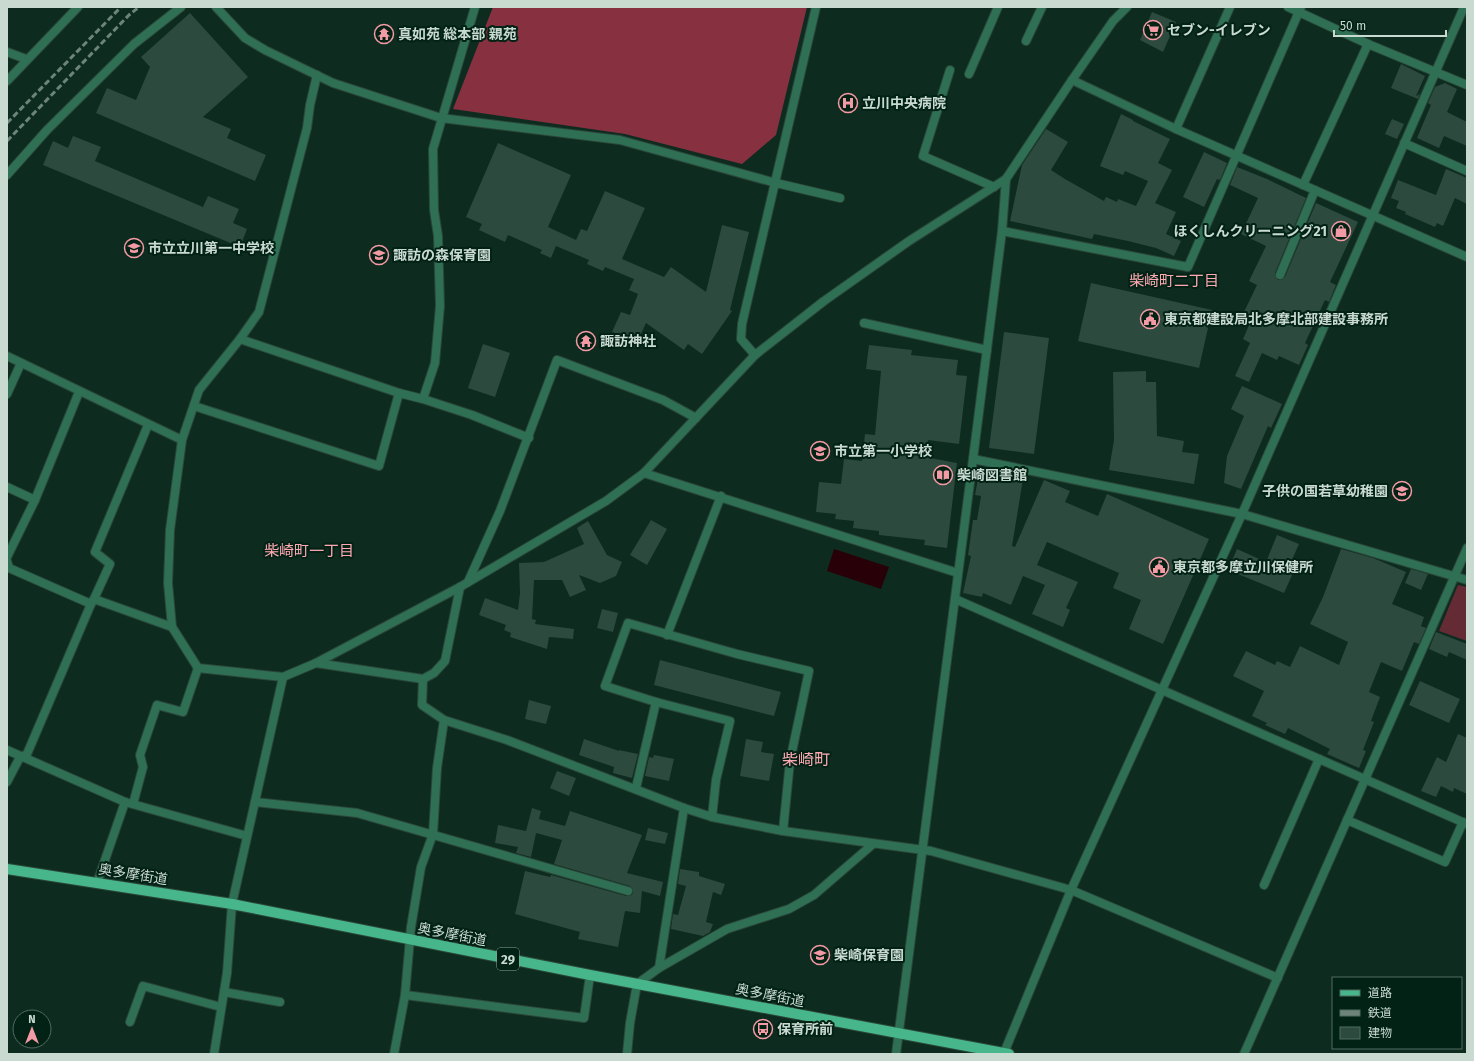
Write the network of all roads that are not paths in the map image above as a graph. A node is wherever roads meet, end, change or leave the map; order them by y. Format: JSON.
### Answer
{"nodes":[{"id":1,"x":78,"y":7,"type":"edge"},
{"id":2,"x":181,"y":7,"type":"edge"},
{"id":3,"x":216,"y":7,"type":"edge"},
{"id":4,"x":476,"y":7,"type":"edge"},
{"id":5,"x":816,"y":7,"type":"edge"},
{"id":6,"x":998,"y":7,"type":"edge"},
{"id":7,"x":1042,"y":7,"type":"edge"},
{"id":8,"x":1127,"y":7,"type":"edge"},
{"id":9,"x":1230,"y":7,"type":"edge"},
{"id":10,"x":1288,"y":7,"type":"edge"},
{"id":11,"x":1464,"y":7,"type":"edge"},
{"id":12,"x":1300,"y":10,"type":"edge"},
{"id":13,"x":1026,"y":41,"type":"dead end"},
{"id":14,"x":1368,"y":44,"type":"junction"},
{"id":15,"x":7,"y":52,"type":"edge"},
{"id":16,"x":26,"y":59,"type":"junction"},
{"id":17,"x":950,"y":70,"type":"dead end"},
{"id":18,"x":1436,"y":72,"type":"junction"},
{"id":19,"x":969,"y":74,"type":"dead end"},
{"id":20,"x":317,"y":75,"type":"junction"},
{"id":21,"x":1072,"y":80,"type":"junction"},
{"id":22,"x":7,"y":81,"type":"edge"},
{"id":23,"x":1467,"y":85,"type":"edge"},
{"id":24,"x":441,"y":118,"type":"junction"},
{"id":25,"x":1176,"y":129,"type":"junction"},
{"id":26,"x":1404,"y":143,"type":"junction"},
{"id":27,"x":1236,"y":155,"type":"junction"},
{"id":28,"x":1467,"y":171,"type":"edge"},
{"id":29,"x":7,"y":175,"type":"edge"},
{"id":30,"x":1006,"y":179,"type":"junction"},
{"id":31,"x":776,"y":183,"type":"junction"},
{"id":32,"x":1303,"y":185,"type":"junction"},
{"id":33,"x":994,"y":187,"type":"junction"},
{"id":34,"x":1315,"y":190,"type":"junction"},
{"id":35,"x":840,"y":198,"type":"dead end"},
{"id":36,"x":1371,"y":216,"type":"junction"},
{"id":37,"x":1002,"y":230,"type":"junction"},
{"id":38,"x":1467,"y":257,"type":"edge"},
{"id":39,"x":1280,"y":275,"type":"dead end"},
{"id":40,"x":864,"y":323,"type":"dead end"},
{"id":41,"x":240,"y":339,"type":"junction"},
{"id":42,"x":987,"y":350,"type":"junction"},
{"id":43,"x":755,"y":355,"type":"junction"},
{"id":44,"x":7,"y":356,"type":"edge"},
{"id":45,"x":21,"y":363,"type":"junction"},
{"id":46,"x":79,"y":392,"type":"junction"},
{"id":47,"x":399,"y":393,"type":"junction"},
{"id":48,"x":7,"y":394,"type":"edge"},
{"id":49,"x":423,"y":399,"type":"junction"},
{"id":50,"x":194,"y":406,"type":"junction"},
{"id":51,"x":696,"y":418,"type":"junction"},
{"id":52,"x":148,"y":425,"type":"junction"},
{"id":53,"x":529,"y":438,"type":"junction"},
{"id":54,"x":182,"y":440,"type":"junction"},
{"id":55,"x":973,"y":459,"type":"junction"},
{"id":56,"x":644,"y":473,"type":"junction"},
{"id":57,"x":7,"y":487,"type":"edge"},
{"id":58,"x":722,"y":496,"type":"junction"},
{"id":59,"x":35,"y":500,"type":"junction"},
{"id":60,"x":1242,"y":514,"type":"junction"},
{"id":61,"x":1467,"y":548,"type":"edge"},
{"id":62,"x":7,"y":557,"type":"edge"},
{"id":63,"x":7,"y":561,"type":"edge"},
{"id":64,"x":958,"y":572,"type":"junction"},
{"id":65,"x":1454,"y":577,"type":"junction"},
{"id":66,"x":1467,"y":580,"type":"edge"},
{"id":67,"x":468,"y":582,"type":"junction"},
{"id":68,"x":460,"y":586,"type":"junction"},
{"id":69,"x":955,"y":599,"type":"junction"},
{"id":70,"x":92,"y":602,"type":"junction"},
{"id":71,"x":172,"y":627,"type":"junction"},
{"id":72,"x":667,"y":635,"type":"junction"},
{"id":73,"x":316,"y":663,"type":"junction"},
{"id":74,"x":198,"y":668,"type":"junction"},
{"id":75,"x":282,"y":677,"type":"junction"},
{"id":76,"x":423,"y":679,"type":"junction"},
{"id":77,"x":1163,"y":691,"type":"junction"},
{"id":78,"x":656,"y":702,"type":"junction"},
{"id":79,"x":444,"y":720,"type":"junction"},
{"id":80,"x":7,"y":750,"type":"edge"},
{"id":81,"x":23,"y":756,"type":"junction"},
{"id":82,"x":1319,"y":759,"type":"junction"},
{"id":83,"x":1365,"y":779,"type":"junction"},
{"id":84,"x":7,"y":782,"type":"edge"},
{"id":85,"x":636,"y":788,"type":"junction"},
{"id":86,"x":255,"y":802,"type":"junction"},
{"id":87,"x":129,"y":803,"type":"junction"},
{"id":88,"x":684,"y":808,"type":"junction"},
{"id":89,"x":712,"y":816,"type":"junction"},
{"id":90,"x":1347,"y":820,"type":"junction"},
{"id":91,"x":1465,"y":823,"type":"edge"},
{"id":92,"x":783,"y":831,"type":"junction"},
{"id":93,"x":433,"y":834,"type":"junction"},
{"id":94,"x":247,"y":836,"type":"junction"},
{"id":95,"x":873,"y":844,"type":"junction"},
{"id":96,"x":922,"y":850,"type":"junction"},
{"id":97,"x":7,"y":869,"type":"edge"},
{"id":98,"x":97,"y":883,"type":"junction"},
{"id":99,"x":1264,"y":885,"type":"dead end"},
{"id":100,"x":1071,"y":890,"type":"junction"},
{"id":101,"x":628,"y":891,"type":"dead end"},
{"id":102,"x":232,"y":904,"type":"junction"},
{"id":103,"x":410,"y":940,"type":"junction"},
{"id":104,"x":659,"y":968,"type":"junction"},
{"id":105,"x":590,"y":975,"type":"junction"},
{"id":106,"x":1278,"y":978,"type":"junction"},
{"id":107,"x":637,"y":984,"type":"junction"},
{"id":108,"x":224,"y":992,"type":"junction"},
{"id":109,"x":405,"y":995,"type":"junction"},
{"id":110,"x":280,"y":1002,"type":"dead end"},
{"id":111,"x":222,"y":1007,"type":"junction"},
{"id":112,"x":130,"y":1022,"type":"dead end"},
{"id":113,"x":898,"y":1033,"type":"junction"},
{"id":114,"x":214,"y":1054,"type":"edge"},
{"id":115,"x":394,"y":1054,"type":"edge"},
{"id":116,"x":627,"y":1054,"type":"edge"},
{"id":117,"x":896,"y":1054,"type":"edge"},
{"id":118,"x":1006,"y":1054,"type":"edge"},
{"id":119,"x":1244,"y":1054,"type":"edge"}],
"edges":[{"from":1,"to":16,"type":"street"},
{"from":2,"to":29,"type":"street"},
{"from":3,"to":20,"type":"street"},
{"from":4,"to":24,"type":"street"},
{"from":5,"to":31,"type":"street"},
{"from":6,"to":19,"type":"street"},
{"from":7,"to":13,"type":"street"},
{"from":8,"to":21,"type":"street"},
{"from":9,"to":25,"type":"street"},
{"from":10,"to":12,"type":"street"},
{"from":11,"to":18,"type":"street"},
{"from":12,"to":14,"type":"street"},
{"from":12,"to":27,"type":"street"},
{"from":14,"to":18,"type":"street"},
{"from":14,"to":32,"type":"street"},
{"from":15,"to":16,"type":"street"},
{"from":16,"to":22,"type":"street"},
{"from":17,"to":33,"type":"street"},
{"from":18,"to":23,"type":"street"},
{"from":18,"to":26,"type":"street"},
{"from":20,"to":24,"type":"street"},
{"from":20,"to":41,"type":"street"},
{"from":21,"to":25,"type":"street"},
{"from":21,"to":30,"type":"street"},
{"from":24,"to":31,"type":"street"},
{"from":24,"to":49,"type":"street"},
{"from":25,"to":27,"type":"street"},
{"from":26,"to":28,"type":"street"},
{"from":26,"to":36,"type":"street"},
{"from":27,"to":32,"type":"street"},
{"from":27,"to":37,"type":"street"},
{"from":30,"to":33,"type":"street"},
{"from":30,"to":37,"type":"street"},
{"from":31,"to":35,"type":"street"},
{"from":31,"to":43,"type":"street"},
{"from":32,"to":34,"type":"street"},
{"from":33,"to":43,"type":"street"},
{"from":34,"to":36,"type":"street"},
{"from":34,"to":39,"type":"street"},
{"from":36,"to":38,"type":"street"},
{"from":36,"to":60,"type":"street"},
{"from":37,"to":42,"type":"street"},
{"from":40,"to":42,"type":"street"},
{"from":41,"to":47,"type":"street"},
{"from":41,"to":50,"type":"street"},
{"from":42,"to":55,"type":"street"},
{"from":43,"to":51,"type":"street"},
{"from":44,"to":45,"type":"street"},
{"from":45,"to":46,"type":"street"},
{"from":45,"to":48,"type":"street"},
{"from":46,"to":52,"type":"street"},
{"from":46,"to":59,"type":"street"},
{"from":47,"to":49,"type":"street"},
{"from":47,"to":50,"type":"street"},
{"from":49,"to":53,"type":"street"},
{"from":50,"to":54,"type":"street"},
{"from":51,"to":53,"type":"street"},
{"from":51,"to":56,"type":"street"},
{"from":52,"to":54,"type":"street"},
{"from":52,"to":70,"type":"street"},
{"from":53,"to":67,"type":"street"},
{"from":54,"to":71,"type":"street"},
{"from":55,"to":60,"type":"street"},
{"from":55,"to":64,"type":"street"},
{"from":56,"to":58,"type":"street"},
{"from":56,"to":67,"type":"street"},
{"from":57,"to":59,"type":"street"},
{"from":58,"to":64,"type":"street"},
{"from":58,"to":72,"type":"street"},
{"from":59,"to":62,"type":"street"},
{"from":60,"to":65,"type":"street"},
{"from":60,"to":77,"type":"street"},
{"from":61,"to":65,"type":"street"},
{"from":63,"to":70,"type":"street"},
{"from":64,"to":69,"type":"street"},
{"from":65,"to":66,"type":"street"},
{"from":65,"to":83,"type":"street"},
{"from":67,"to":68,"type":"street"},
{"from":68,"to":73,"type":"street"},
{"from":68,"to":76,"type":"street"},
{"from":69,"to":77,"type":"street"},
{"from":69,"to":96,"type":"street"},
{"from":70,"to":71,"type":"street"},
{"from":70,"to":81,"type":"street"},
{"from":71,"to":74,"type":"street"},
{"from":72,"to":78,"type":"street"},
{"from":72,"to":92,"type":"street"},
{"from":73,"to":75,"type":"street"},
{"from":73,"to":76,"type":"street"},
{"from":74,"to":75,"type":"street"},
{"from":74,"to":87,"type":"street"},
{"from":75,"to":86,"type":"street"},
{"from":76,"to":79,"type":"street"},
{"from":77,"to":82,"type":"street"},
{"from":77,"to":100,"type":"street"},
{"from":78,"to":85,"type":"street"},
{"from":78,"to":89,"type":"street"},
{"from":79,"to":85,"type":"street"},
{"from":79,"to":93,"type":"street"},
{"from":80,"to":81,"type":"street"},
{"from":81,"to":84,"type":"street"},
{"from":81,"to":87,"type":"street"},
{"from":82,"to":83,"type":"street"},
{"from":82,"to":99,"type":"street"},
{"from":83,"to":90,"type":"street"},
{"from":83,"to":91,"type":"street"},
{"from":85,"to":88,"type":"street"},
{"from":86,"to":93,"type":"street"},
{"from":86,"to":94,"type":"street"},
{"from":87,"to":94,"type":"street"},
{"from":87,"to":98,"type":"street"},
{"from":88,"to":89,"type":"street"},
{"from":88,"to":104,"type":"street"},
{"from":89,"to":92,"type":"street"},
{"from":90,"to":91,"type":"street"},
{"from":90,"to":106,"type":"street"},
{"from":92,"to":95,"type":"street"},
{"from":93,"to":101,"type":"street"},
{"from":93,"to":103,"type":"street"},
{"from":94,"to":102,"type":"street"},
{"from":95,"to":96,"type":"street"},
{"from":95,"to":104,"type":"street"},
{"from":96,"to":100,"type":"street"},
{"from":96,"to":113,"type":"street"},
{"from":97,"to":98,"type":"main road","name":"奥多摩街道","number":"29"},
{"from":98,"to":102,"type":"main road","name":"奥多摩街道","number":"29"},
{"from":100,"to":106,"type":"street"},
{"from":100,"to":118,"type":"street"},
{"from":102,"to":103,"type":"main road","name":"奥多摩街道","number":"29"},
{"from":102,"to":108,"type":"street"},
{"from":103,"to":105,"type":"main road","name":"奥多摩街道","number":"29"},
{"from":103,"to":109,"type":"street"},
{"from":104,"to":107,"type":"street"},
{"from":105,"to":107,"type":"main road","name":"奥多摩街道","number":"29"},
{"from":105,"to":109,"type":"street"},
{"from":106,"to":119,"type":"street"},
{"from":107,"to":113,"type":"main road","name":"奥多摩街道","number":"29"},
{"from":107,"to":116,"type":"street"},
{"from":108,"to":110,"type":"street"},
{"from":108,"to":111,"type":"street"},
{"from":109,"to":115,"type":"street"},
{"from":111,"to":112,"type":"street"},
{"from":111,"to":114,"type":"street"},
{"from":113,"to":117,"type":"street"},
{"from":113,"to":118,"type":"main road","name":"奥多摩街道","number":"29"}]}
